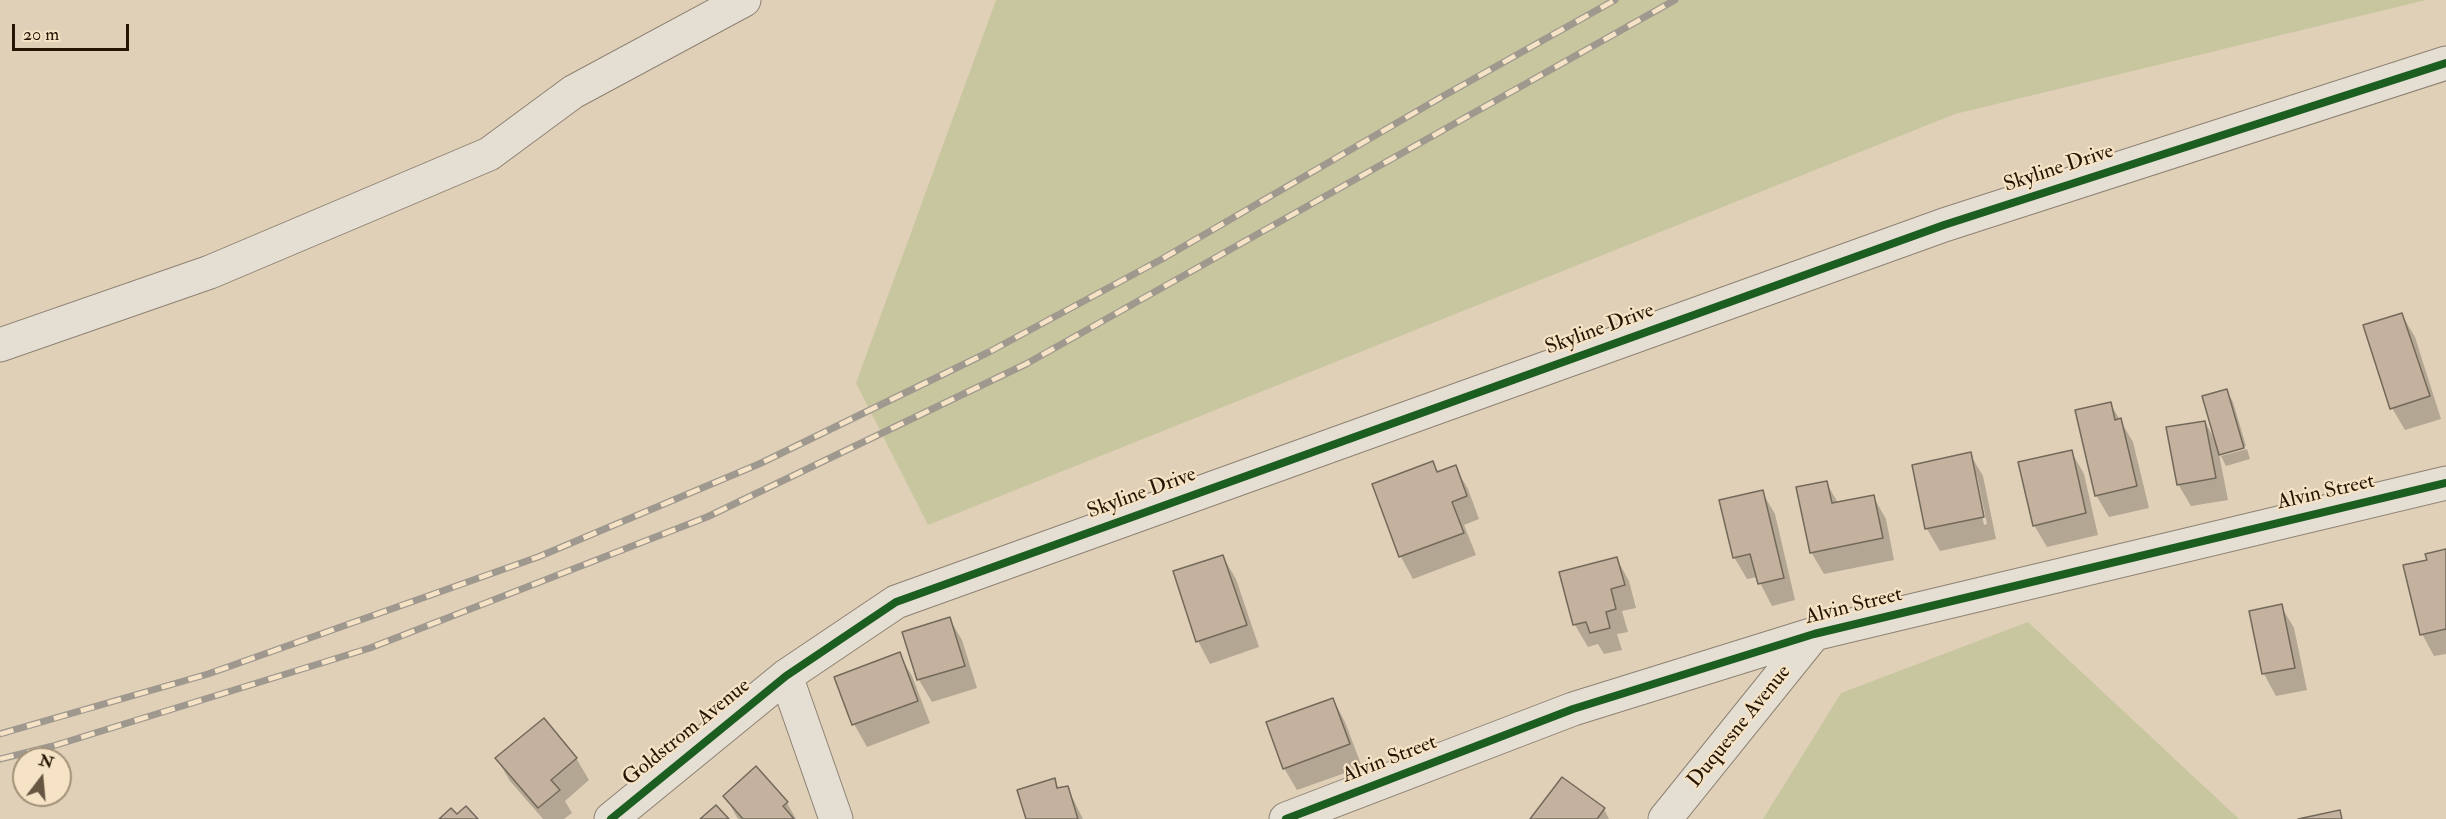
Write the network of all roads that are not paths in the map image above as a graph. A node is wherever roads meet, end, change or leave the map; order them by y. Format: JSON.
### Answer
{"nodes":[{"id":1,"x":744,"y":0,"type":"edge"},
{"id":2,"x":2446,"y":63,"type":"edge"},
{"id":3,"x":0,"y":345,"type":"edge"},
{"id":4,"x":2446,"y":483,"type":"edge"},
{"id":5,"x":1814,"y":634,"type":"junction"},
{"id":6,"x":786,"y":675,"type":"junction"},
{"id":7,"x":611,"y":819,"type":"edge"},
{"id":8,"x":836,"y":819,"type":"edge"},
{"id":9,"x":1286,"y":819,"type":"edge"},
{"id":10,"x":1665,"y":819,"type":"edge"}],
"edges":[{"from":1,"to":3,"type":"street"},
{"from":2,"to":6,"type":"street","name":"Skyline Drive"},
{"from":4,"to":5,"type":"street","name":"Alvin Street"},
{"from":5,"to":9,"type":"street","name":"Alvin Street"},
{"from":5,"to":10,"type":"street","name":"Duquesne Avenue"},
{"from":6,"to":7,"type":"street","name":"Goldstrom Avenue"},
{"from":6,"to":8,"type":"street"}]}
